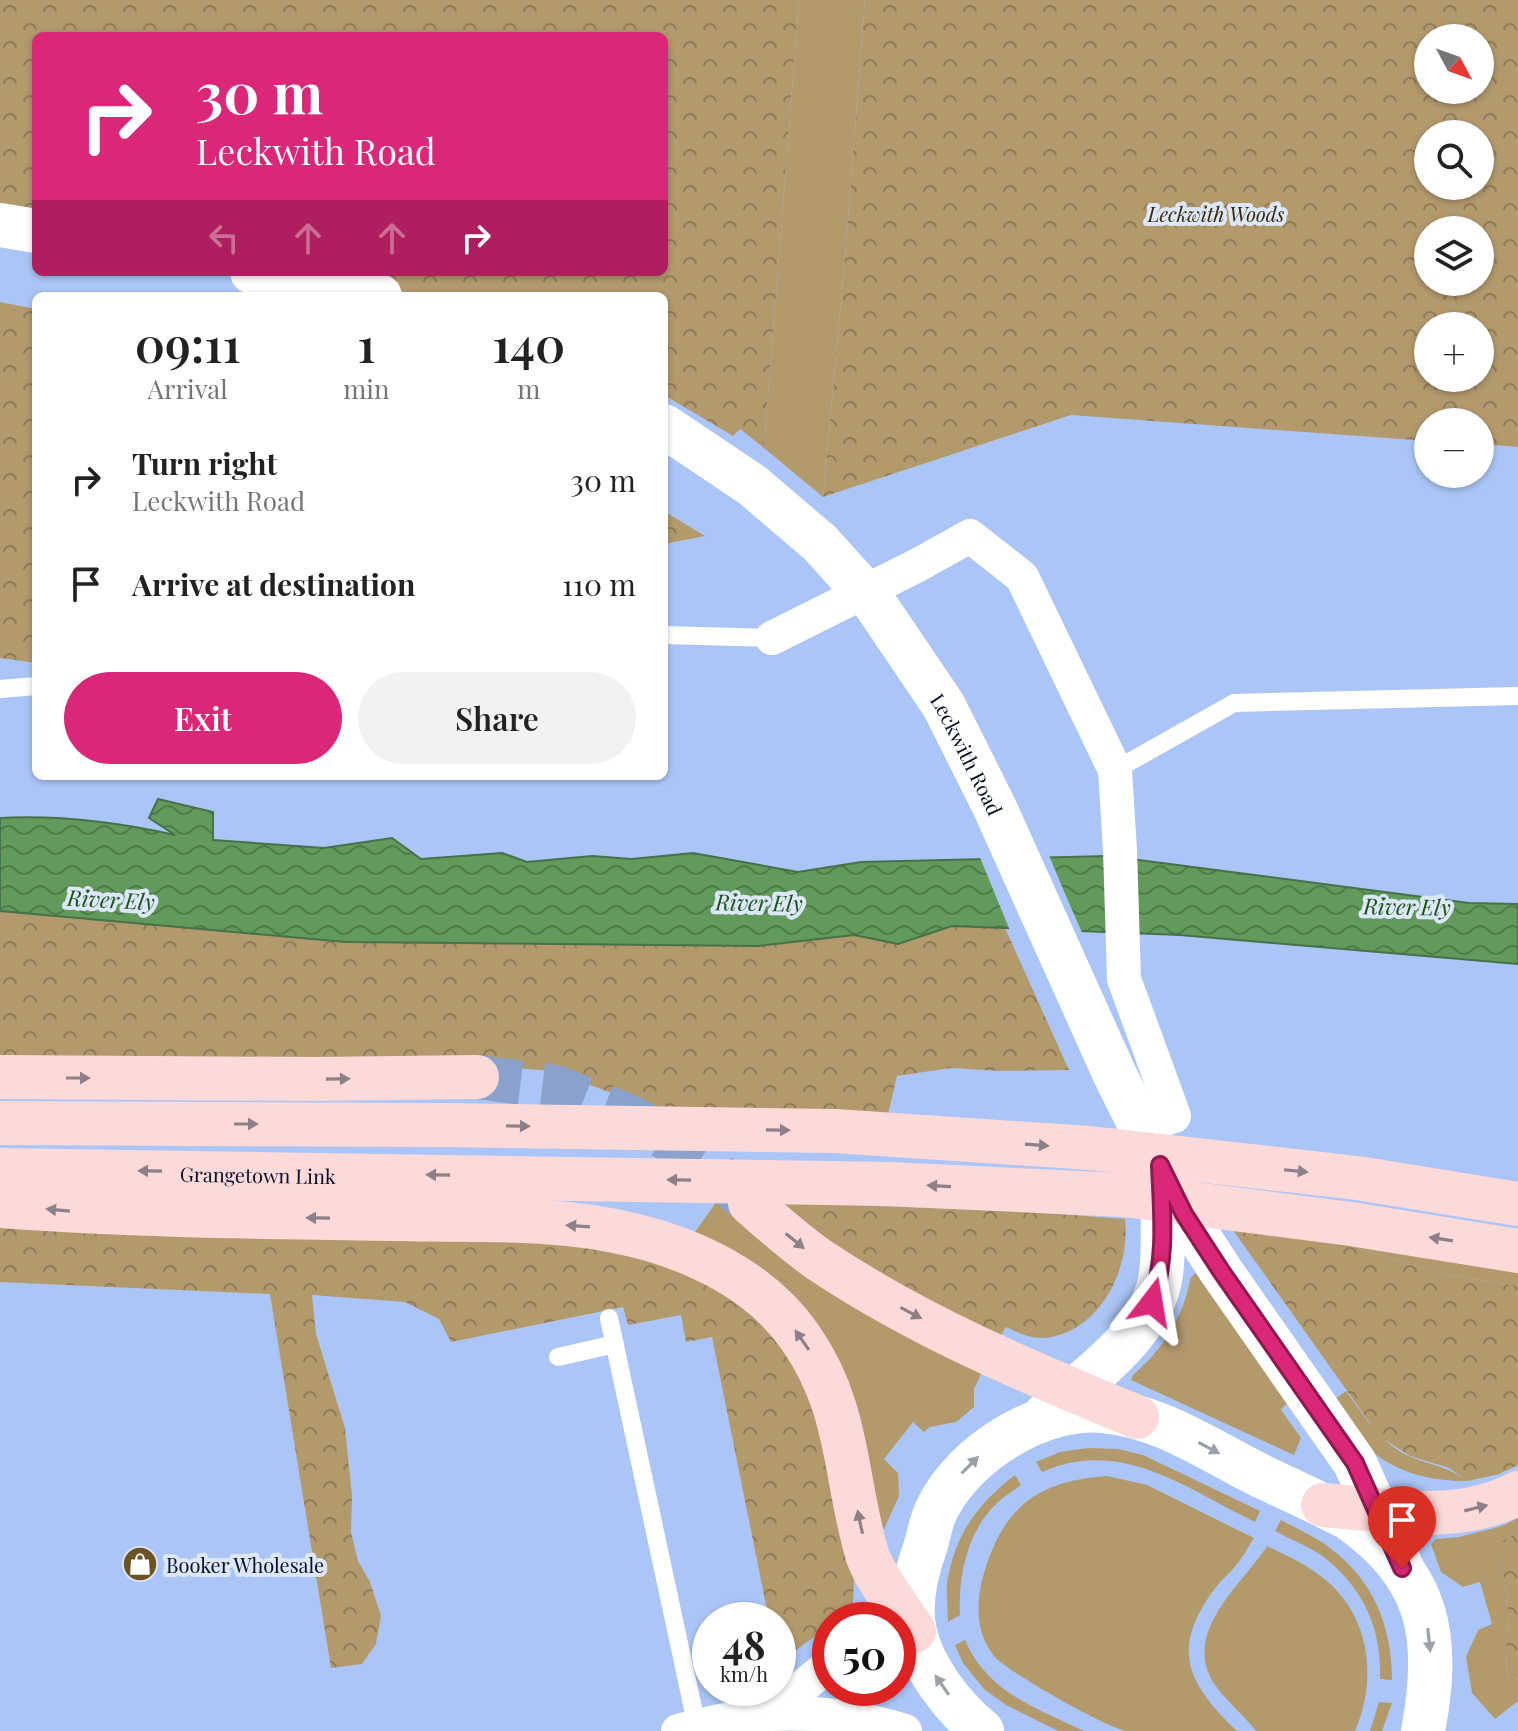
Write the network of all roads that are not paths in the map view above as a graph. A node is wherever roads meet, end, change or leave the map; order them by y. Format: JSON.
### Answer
{"nodes":[{"id":1,"x":0,"y":225,"type":"edge"},
{"id":2,"x":32,"y":230,"type":"edge"},
{"id":3,"x":273,"y":276,"type":"edge"},
{"id":4,"x":359,"y":292,"type":"edge"},
{"id":5,"x":668,"y":429,"type":"edge"},
{"id":6,"x":668,"y":635,"type":"edge"},
{"id":7,"x":772,"y":638,"type":"joint"},
{"id":8,"x":32,"y":686,"type":"edge"},
{"id":9,"x":0,"y":689,"type":"edge"},
{"id":10,"x":1518,"y":696,"type":"edge"},
{"id":11,"x":1115,"y":770,"type":"junction"},
{"id":12,"x":0,"y":1077,"type":"edge"},
{"id":13,"x":477,"y":1077,"type":"tunnel mouth"},
{"id":14,"x":0,"y":1123,"type":"edge"},
{"id":15,"x":1151,"y":1146,"type":"junction"},
{"id":16,"x":0,"y":1170,"type":"edge"},
{"id":17,"x":750,"y":1203,"type":"tunnel mouth"},
{"id":18,"x":1518,"y":1204,"type":"edge"},
{"id":19,"x":0,"y":1206,"type":"edge"},
{"id":20,"x":1518,"y":1251,"type":"edge"},
{"id":21,"x":609,"y":1318,"type":"dead end"},
{"id":22,"x":615,"y":1344,"type":"junction"},
{"id":23,"x":558,"y":1357,"type":"dead end"},
{"id":24,"x":1073,"y":1390,"type":"junction"},
{"id":25,"x":1137,"y":1417,"type":"junction"},
{"id":26,"x":1033,"y":1426,"type":"junction"},
{"id":27,"x":1518,"y":1493,"type":"edge"},
{"id":28,"x":1323,"y":1505,"type":"junction"},
{"id":29,"x":1376,"y":1509,"type":"junction"},
{"id":30,"x":931,"y":1528,"type":"junction"},
{"id":31,"x":1402,"y":1568,"type":"junction"},
{"id":32,"x":879,"y":1602,"type":"edge"},
{"id":33,"x":883,"y":1602,"type":"edge"},
{"id":34,"x":915,"y":1602,"type":"edge"},
{"id":35,"x":916,"y":1637,"type":"edge"},
{"id":36,"x":812,"y":1679,"type":"edge"},
{"id":37,"x":755,"y":1715,"type":"junction"},
{"id":38,"x":688,"y":1729,"type":"edge"},
{"id":39,"x":905,"y":1731,"type":"edge"},
{"id":40,"x":982,"y":1731,"type":"edge"},
{"id":41,"x":1423,"y":1731,"type":"edge"}],
"edges":[{"from":1,"to":2,"type":"main road"},
{"from":3,"to":4,"type":"main road"},
{"from":5,"to":15,"type":"main road","name":"Leckwith Road"},
{"from":6,"to":7,"type":"lane"},
{"from":7,"to":11,"type":"street"},
{"from":8,"to":9,"type":"lane"},
{"from":10,"to":11,"type":"lane"},
{"from":11,"to":15,"type":"street"},
{"from":12,"to":13,"type":"main road","one_way":true},
{"from":14,"to":18,"type":"main road","one_way":true},
{"from":15,"to":24,"type":"main road","name":"Leckwith Road"},
{"from":15,"to":29,"type":"main road","name":"Leckwith Road"},
{"from":20,"to":16,"type":"main road","name":"Grangetown Link","one_way":true},
{"from":17,"to":24,"type":"main road","one_way":true},
{"from":32,"to":19,"type":"main road","one_way":true},
{"from":21,"to":22,"type":"lane"},
{"from":22,"to":23,"type":"lane"},
{"from":22,"to":38,"type":"lane"},
{"from":24,"to":25,"type":"main road"},
{"from":24,"to":26,"type":"main road","name":"Leckwith Road"},
{"from":25,"to":26,"type":"main road"},
{"from":25,"to":28,"type":"main road","one_way":true},
{"from":30,"to":26,"type":"main road","one_way":true},
{"from":29,"to":27,"type":"main road","one_way":true},
{"from":28,"to":29,"type":"main road"},
{"from":28,"to":31,"type":"main road"},
{"from":29,"to":31,"type":"main road","name":"Leckwith Road"},
{"from":30,"to":33,"type":"street"},
{"from":30,"to":34,"type":"main road"},
{"from":31,"to":41,"type":"main road","one_way":true},
{"from":40,"to":35,"type":"main road","one_way":true},
{"from":36,"to":37,"type":"street"},
{"from":37,"to":38,"type":"street"},
{"from":37,"to":39,"type":"street"}]}
